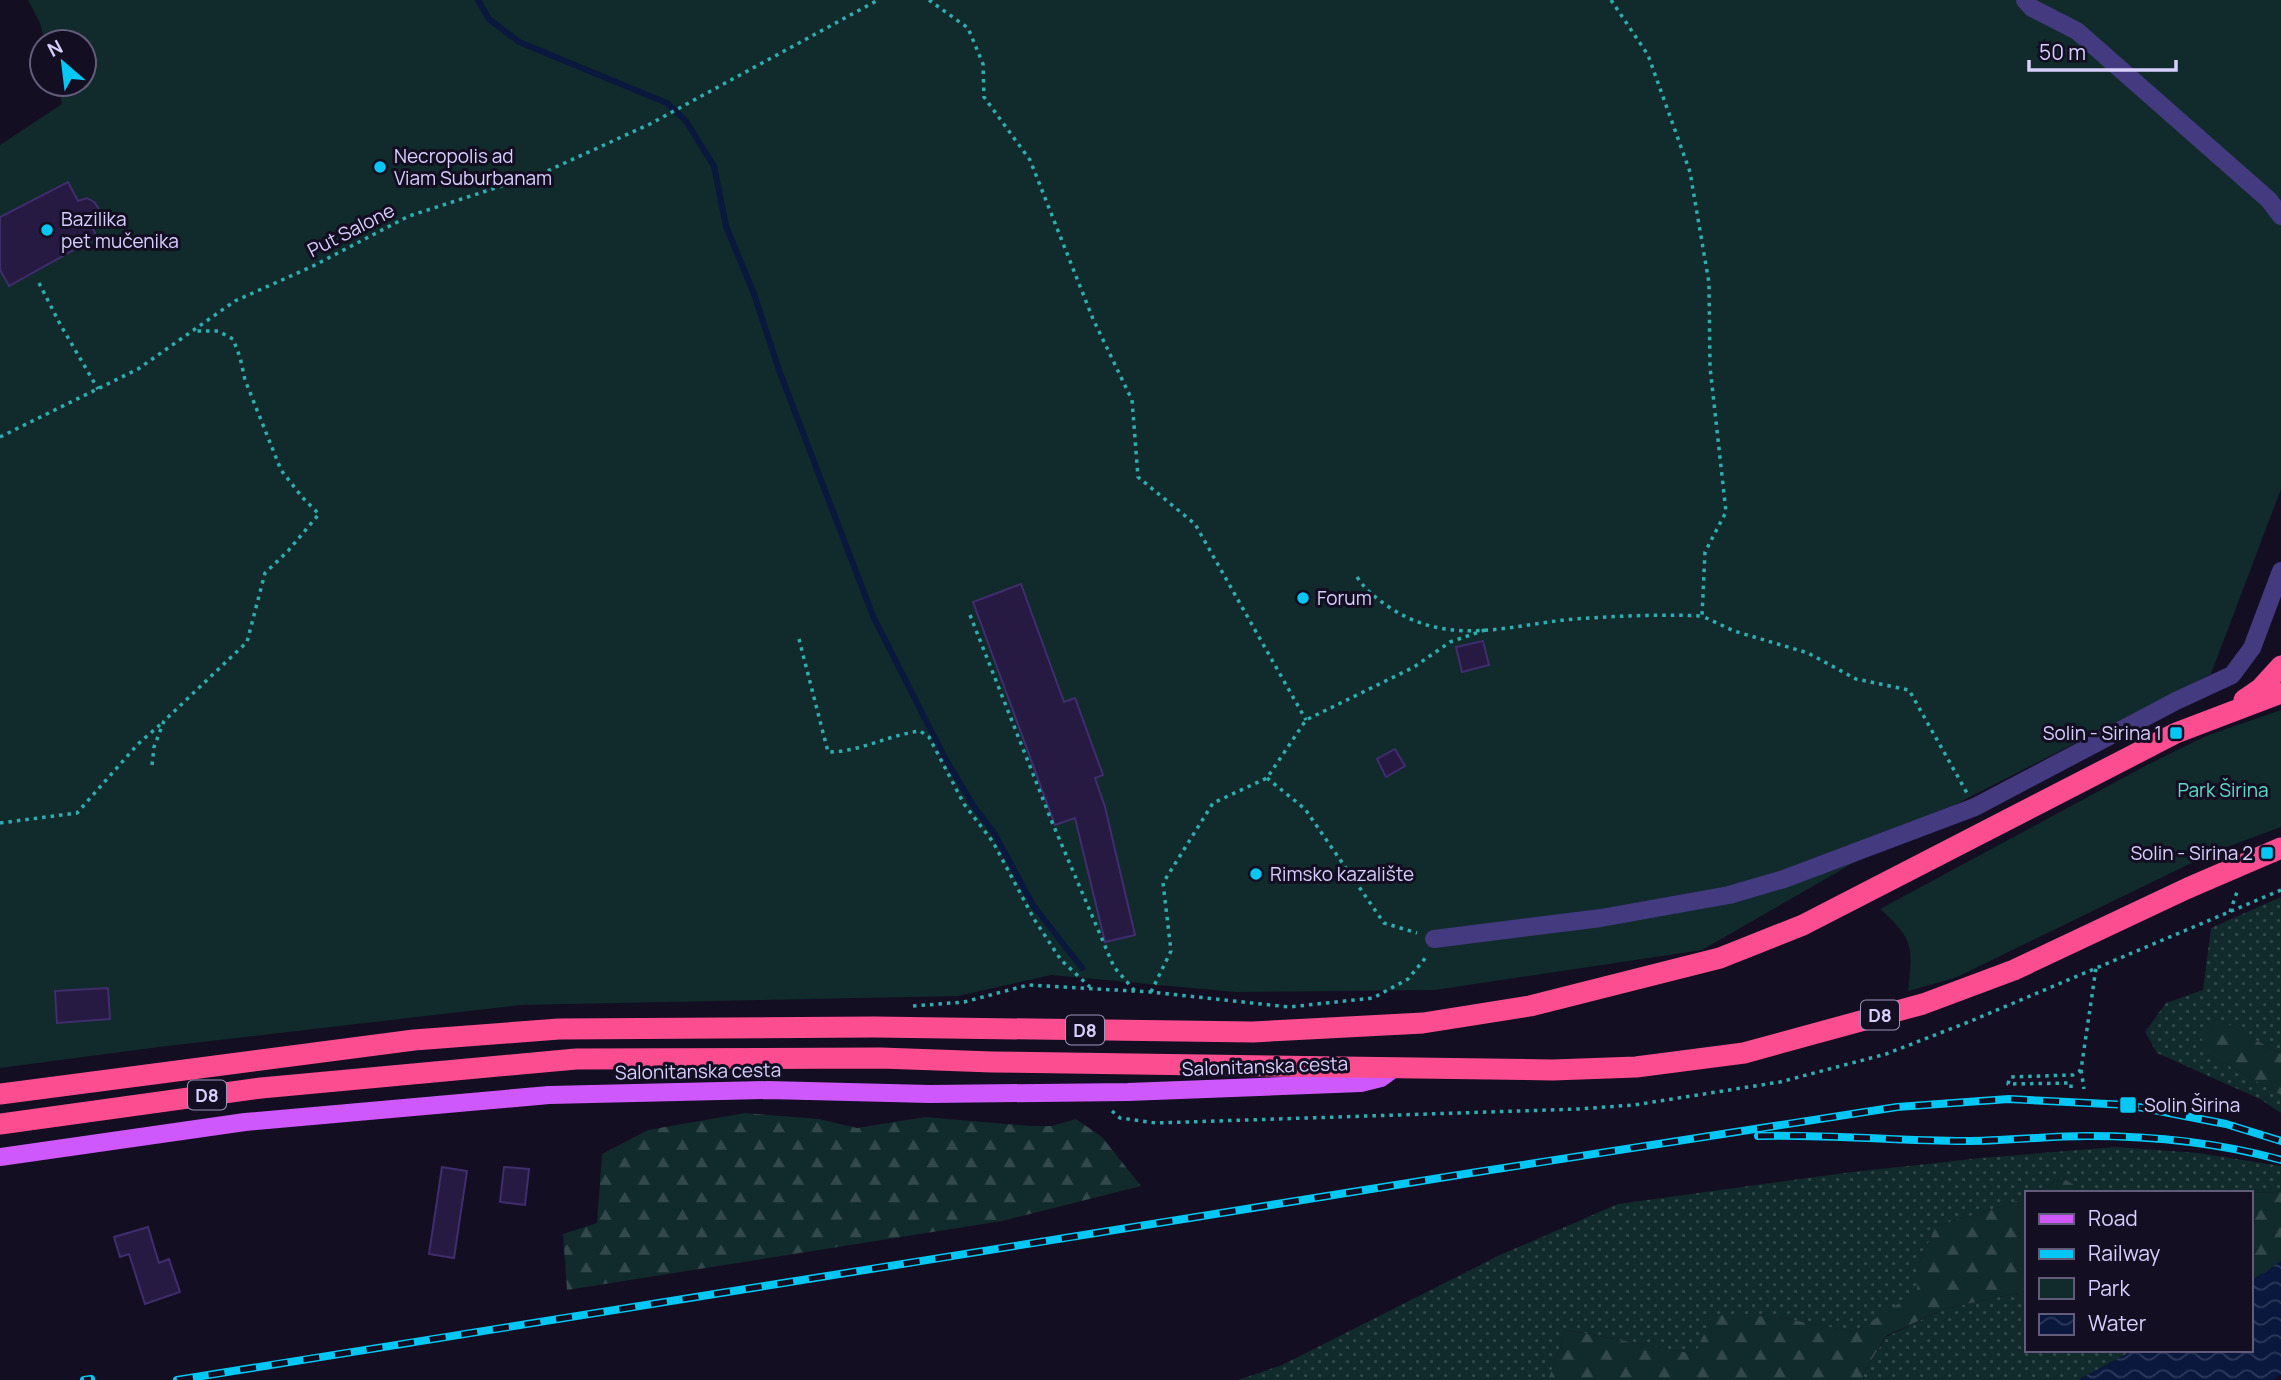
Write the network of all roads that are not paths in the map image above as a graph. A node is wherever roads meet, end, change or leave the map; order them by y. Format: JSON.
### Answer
{"nodes":[{"id":1,"x":2025,"y":0,"type":"edge"},
{"id":2,"x":2281,"y":216,"type":"edge"},
{"id":3,"x":2281,"y":571,"type":"edge"},
{"id":4,"x":2281,"y":666,"type":"edge"},
{"id":5,"x":2281,"y":693,"type":"edge"},
{"id":6,"x":2229,"y":712,"type":"junction"},
{"id":7,"x":2281,"y":848,"type":"edge"},
{"id":8,"x":1434,"y":939,"type":"road end"},
{"id":9,"x":1396,"y":1067,"type":"junction"},
{"id":10,"x":0,"y":1094,"type":"edge"},
{"id":11,"x":0,"y":1124,"type":"edge"},
{"id":12,"x":0,"y":1157,"type":"edge"}],
"edges":[{"from":1,"to":2,"type":"lane"},
{"from":3,"to":8,"type":"lane"},
{"from":4,"to":6,"type":"highway"},
{"from":5,"to":6,"type":"highway","number":"D8"},
{"from":6,"to":10,"type":"highway","number":"D8"},
{"from":7,"to":9,"type":"highway","number":"D8"},
{"from":9,"to":11,"type":"highway","number":"D8"},
{"from":9,"to":12,"type":"main road","name":"Salonitanska cesta"}]}
